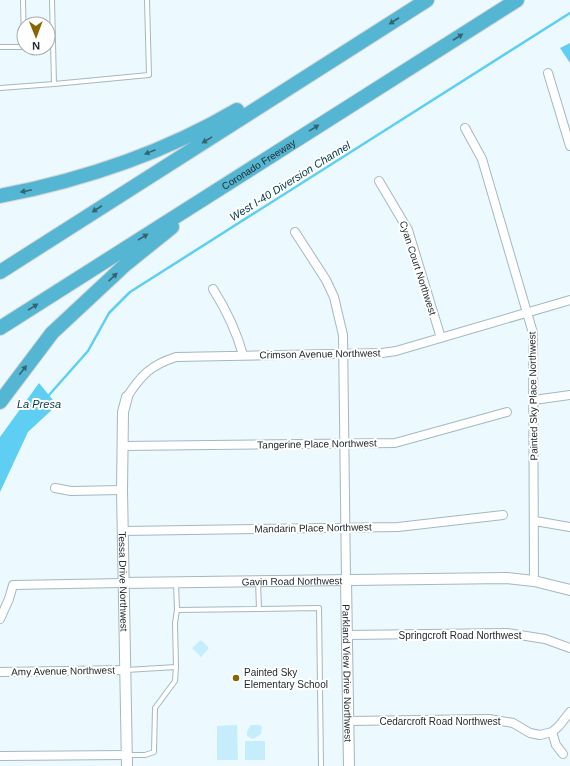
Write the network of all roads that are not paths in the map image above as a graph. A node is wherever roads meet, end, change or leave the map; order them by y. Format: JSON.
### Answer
{"nodes":[{"id":1,"x":23,"y":0,"type":"edge"},
{"id":2,"x":52,"y":0,"type":"edge"},
{"id":3,"x":147,"y":0,"type":"edge"},
{"id":4,"x":427,"y":0,"type":"edge"},
{"id":5,"x":517,"y":0,"type":"edge"},
{"id":6,"x":23,"y":16,"type":"edge"},
{"id":7,"x":51,"y":16,"type":"edge"},
{"id":8,"x":358,"y":44,"type":"junction"},
{"id":9,"x":0,"y":47,"type":"edge"},
{"id":10,"x":16,"y":47,"type":"edge"},
{"id":11,"x":51,"y":56,"type":"edge"},
{"id":12,"x":548,"y":73,"type":"dead end"},
{"id":13,"x":54,"y":84,"type":"junction"},
{"id":14,"x":0,"y":88,"type":"edge"},
{"id":15,"x":465,"y":128,"type":"dead end"},
{"id":16,"x":570,"y":146,"type":"edge"},
{"id":17,"x":246,"y":171,"type":"junction"},
{"id":18,"x":379,"y":181,"type":"dead end"},
{"id":19,"x":0,"y":196,"type":"edge"},
{"id":20,"x":295,"y":232,"type":"dead end"},
{"id":21,"x":0,"y":272,"type":"edge"},
{"id":22,"x":213,"y":289,"type":"dead end"},
{"id":23,"x":570,"y":300,"type":"edge"},
{"id":24,"x":528,"y":312,"type":"junction"},
{"id":25,"x":0,"y":328,"type":"edge"},
{"id":26,"x":441,"y":338,"type":"junction"},
{"id":27,"x":243,"y":355,"type":"junction"},
{"id":28,"x":344,"y":355,"type":"junction"},
{"id":29,"x":570,"y":395,"type":"edge"},
{"id":30,"x":127,"y":397,"type":"joint"},
{"id":31,"x":534,"y":400,"type":"junction"},
{"id":32,"x":0,"y":402,"type":"edge"},
{"id":33,"x":507,"y":412,"type":"dead end"},
{"id":34,"x":345,"y":444,"type":"junction"},
{"id":35,"x":123,"y":446,"type":"junction"},
{"id":36,"x":54,"y":488,"type":"dead end"},
{"id":37,"x":122,"y":490,"type":"junction"},
{"id":38,"x":503,"y":515,"type":"dead end"},
{"id":39,"x":535,"y":521,"type":"junction"},
{"id":40,"x":570,"y":527,"type":"edge"},
{"id":41,"x":346,"y":528,"type":"junction"},
{"id":42,"x":123,"y":531,"type":"junction"},
{"id":43,"x":346,"y":580,"type":"junction"},
{"id":44,"x":534,"y":580,"type":"junction"},
{"id":45,"x":258,"y":581,"type":"junction"},
{"id":46,"x":176,"y":582,"type":"junction"},
{"id":47,"x":124,"y":583,"type":"junction"},
{"id":48,"x":570,"y":590,"type":"edge"},
{"id":49,"x":259,"y":609,"type":"junction"},
{"id":50,"x":176,"y":610,"type":"junction"},
{"id":51,"x":0,"y":619,"type":"edge"},
{"id":52,"x":347,"y":635,"type":"junction"},
{"id":53,"x":570,"y":648,"type":"edge"},
{"id":54,"x":176,"y":667,"type":"junction"},
{"id":55,"x":126,"y":670,"type":"junction"},
{"id":56,"x":0,"y":672,"type":"edge"},
{"id":57,"x":570,"y":712,"type":"edge"},
{"id":58,"x":349,"y":721,"type":"junction"},
{"id":59,"x":552,"y":732,"type":"junction"},
{"id":60,"x":563,"y":754,"type":"dead end"},
{"id":61,"x":127,"y":755,"type":"junction"},
{"id":62,"x":0,"y":756,"type":"edge"},
{"id":63,"x":127,"y":766,"type":"edge"},
{"id":64,"x":321,"y":766,"type":"edge"},
{"id":65,"x":349,"y":766,"type":"edge"}],
"edges":[{"from":1,"to":6,"type":"lane"},
{"from":2,"to":7,"type":"lane"},
{"from":3,"to":13,"type":"lane"},
{"from":4,"to":8,"type":"highway","one_way":true},
{"from":17,"to":5,"type":"highway","name":"Coronado Freeway","one_way":true},
{"from":8,"to":19,"type":"highway","one_way":true},
{"from":8,"to":21,"type":"highway","one_way":true},
{"from":9,"to":10,"type":"lane"},
{"from":11,"to":13,"type":"lane"},
{"from":12,"to":16,"type":"street"},
{"from":13,"to":14,"type":"lane"},
{"from":15,"to":24,"type":"street","name":"Painted Sky Place Northwest"},
{"from":25,"to":17,"type":"highway","name":"Coronado Freeway","one_way":true},
{"from":32,"to":17,"type":"highway","one_way":true},
{"from":18,"to":26,"type":"street","name":"Cyan Court Northwest"},
{"from":20,"to":28,"type":"street"},
{"from":22,"to":27,"type":"street"},
{"from":23,"to":24,"type":"street","name":"Crimson Avenue Northwest"},
{"from":24,"to":26,"type":"street","name":"Crimson Avenue Northwest"},
{"from":24,"to":31,"type":"street","name":"Painted Sky Place Northwest"},
{"from":26,"to":28,"type":"street","name":"Crimson Avenue Northwest"},
{"from":27,"to":28,"type":"street","name":"Crimson Avenue Northwest"},
{"from":27,"to":30,"type":"street","name":"Crimson Avenue Northwest"},
{"from":28,"to":34,"type":"street"},
{"from":29,"to":31,"type":"street"},
{"from":30,"to":35,"type":"street","name":"Tessa Drive Northwest"},
{"from":31,"to":39,"type":"street","name":"Painted Sky Place Northwest"},
{"from":33,"to":34,"type":"street","name":"Tangerine Place Northwest"},
{"from":34,"to":35,"type":"street","name":"Tangerine Place Northwest"},
{"from":34,"to":41,"type":"street"},
{"from":35,"to":37,"type":"street","name":"Tessa Drive Northwest"},
{"from":36,"to":37,"type":"street"},
{"from":37,"to":42,"type":"street","name":"Tessa Drive Northwest"},
{"from":38,"to":41,"type":"street","name":"Mandarin Place Northwest"},
{"from":39,"to":40,"type":"street"},
{"from":39,"to":44,"type":"street","name":"Painted Sky Place Northwest"},
{"from":41,"to":42,"type":"street","name":"Mandarin Place Northwest"},
{"from":41,"to":43,"type":"street"},
{"from":42,"to":47,"type":"street","name":"Tessa Drive Northwest"},
{"from":43,"to":44,"type":"street","name":"Gavin Road Northwest"},
{"from":43,"to":45,"type":"street","name":"Gavin Road Northwest"},
{"from":43,"to":52,"type":"street","name":"Parkland View Drive Northwest"},
{"from":44,"to":48,"type":"street","name":"Gavin Road Northwest"},
{"from":45,"to":46,"type":"street","name":"Gavin Road Northwest"},
{"from":45,"to":49,"type":"lane"},
{"from":46,"to":47,"type":"street","name":"Gavin Road Northwest"},
{"from":46,"to":50,"type":"lane"},
{"from":47,"to":51,"type":"street","name":"Gavin Road Northwest"},
{"from":47,"to":55,"type":"street","name":"Tessa Drive Northwest"},
{"from":49,"to":50,"type":"lane"},
{"from":49,"to":64,"type":"lane"},
{"from":50,"to":54,"type":"lane"},
{"from":52,"to":53,"type":"street","name":"Springcroft Road Northwest"},
{"from":52,"to":58,"type":"street","name":"Parkland View Drive Northwest"},
{"from":54,"to":55,"type":"lane"},
{"from":54,"to":61,"type":"lane"},
{"from":55,"to":56,"type":"street","name":"Amy Avenue Northwest"},
{"from":55,"to":61,"type":"street","name":"Tessa Drive Northwest"},
{"from":57,"to":59,"type":"street"},
{"from":58,"to":59,"type":"street","name":"Cedarcroft Road Northwest"},
{"from":58,"to":65,"type":"street","name":"Parkland View Drive Northwest"},
{"from":59,"to":60,"type":"street"},
{"from":61,"to":62,"type":"street"},
{"from":61,"to":63,"type":"street","name":"Tessa Drive Northwest"}]}
